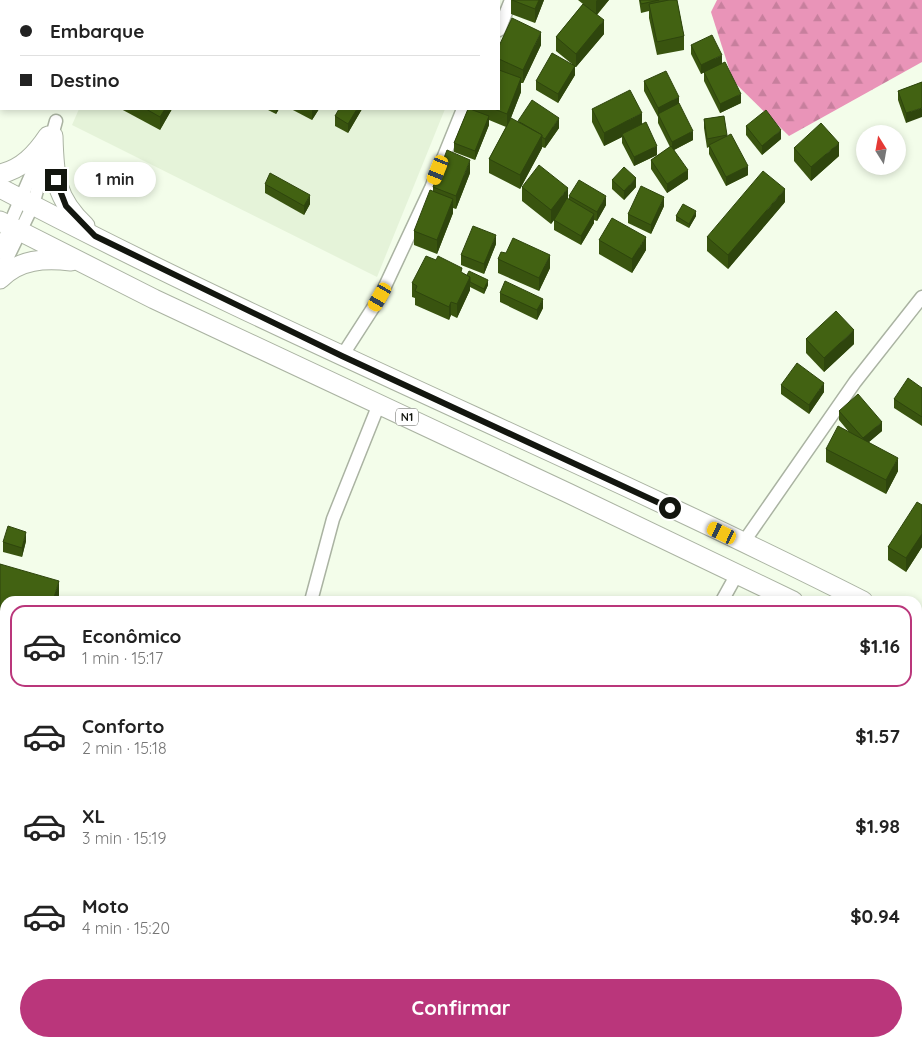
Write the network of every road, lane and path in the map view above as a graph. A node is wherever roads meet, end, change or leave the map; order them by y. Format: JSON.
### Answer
{"nodes":[{"id":1,"x":511,"y":0,"type":"edge"},
{"id":2,"x":500,"y":28,"type":"edge"},
{"id":3,"x":463,"y":110,"type":"edge"},
{"id":4,"x":54,"y":126,"type":"edge"},
{"id":5,"x":0,"y":174,"type":"edge"},
{"id":6,"x":0,"y":188,"type":"edge"},
{"id":7,"x":27,"y":202,"type":"junction"},
{"id":8,"x":10,"y":226,"type":"edge"},
{"id":9,"x":95,"y":236,"type":"junction"},
{"id":10,"x":0,"y":253,"type":"edge"},
{"id":11,"x":82,"y":262,"type":"junction"},
{"id":12,"x":0,"y":274,"type":"edge"},
{"id":13,"x":0,"y":280,"type":"edge"},
{"id":14,"x":922,"y":297,"type":"edge"},
{"id":15,"x":342,"y":356,"type":"junction"},
{"id":16,"x":378,"y":404,"type":"junction"},
{"id":17,"x":743,"y":543,"type":"junction"},
{"id":18,"x":737,"y":574,"type":"junction"},
{"id":19,"x":312,"y":596,"type":"edge"},
{"id":20,"x":725,"y":596,"type":"edge"},
{"id":21,"x":782,"y":596,"type":"edge"},
{"id":22,"x":852,"y":596,"type":"edge"}],
"edges":[{"from":1,"to":2,"type":"street"},
{"from":3,"to":15,"type":"street"},
{"from":4,"to":5,"type":"main road"},
{"from":4,"to":7,"type":"street"},
{"from":4,"to":9,"type":"main road"},
{"from":6,"to":7,"type":"main road","number":"N1"},
{"from":7,"to":8,"type":"street"},
{"from":7,"to":9,"type":"main road","number":"N1"},
{"from":8,"to":10,"type":"street"},
{"from":8,"to":11,"type":"main road","number":"N1"},
{"from":8,"to":12,"type":"street"},
{"from":9,"to":15,"type":"main road","number":"N1"},
{"from":11,"to":13,"type":"main road"},
{"from":11,"to":16,"type":"main road","number":"N1"},
{"from":14,"to":17,"type":"street"},
{"from":15,"to":17,"type":"main road","number":"N1"},
{"from":16,"to":18,"type":"main road","number":"N1"},
{"from":16,"to":19,"type":"street"},
{"from":17,"to":22,"type":"main road","number":"N1"},
{"from":18,"to":20,"type":"street"},
{"from":18,"to":21,"type":"main road","number":"N1"}]}
